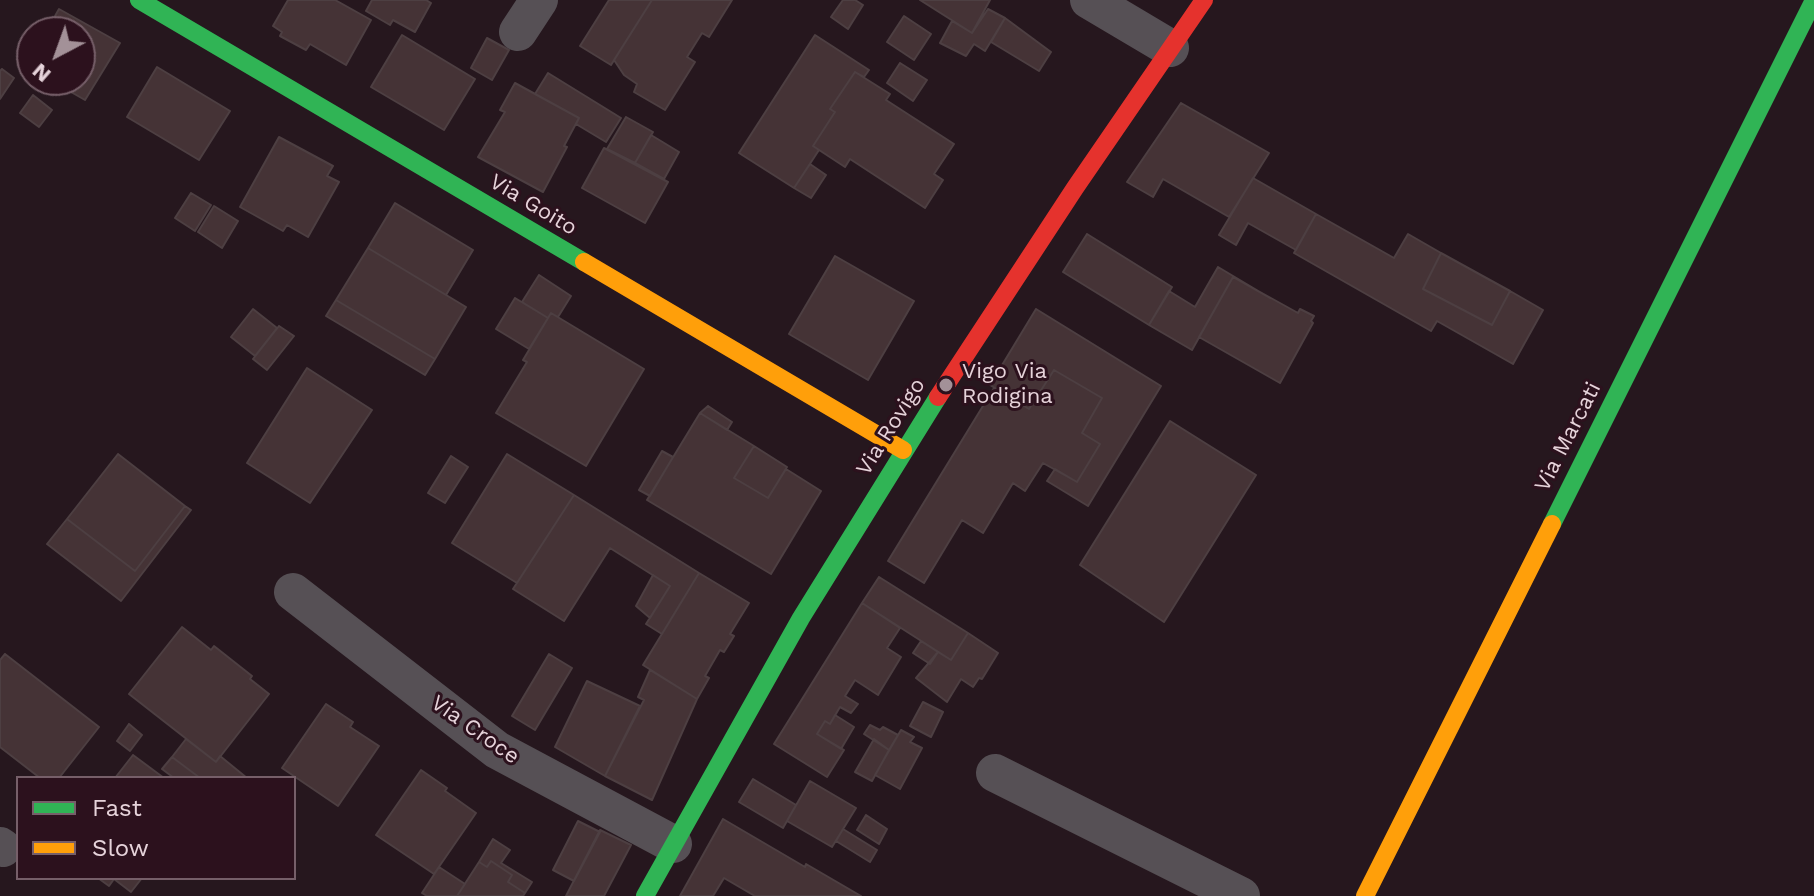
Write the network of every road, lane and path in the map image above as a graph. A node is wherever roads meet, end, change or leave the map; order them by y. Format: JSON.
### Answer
{"nodes":[{"id":1,"x":139,"y":0,"type":"edge"},
{"id":2,"x":539,"y":0,"type":"edge"},
{"id":3,"x":1089,"y":0,"type":"edge"},
{"id":4,"x":1204,"y":0,"type":"edge"},
{"id":5,"x":1814,"y":0,"type":"edge"},
{"id":6,"x":518,"y":32,"type":"dead end"},
{"id":7,"x":1170,"y":48,"type":"junction"},
{"id":8,"x":903,"y":450,"type":"junction"},
{"id":9,"x":293,"y":592,"type":"dead end"},
{"id":10,"x":995,"y":773,"type":"dead end"},
{"id":11,"x":673,"y":844,"type":"junction"},
{"id":12,"x":645,"y":896,"type":"edge"},
{"id":13,"x":1241,"y":896,"type":"edge"},
{"id":14,"x":1365,"y":896,"type":"edge"}],
"edges":[{"from":1,"to":8,"type":"street","name":"Via Goito"},
{"from":2,"to":6,"type":"street"},
{"from":3,"to":7,"type":"street"},
{"from":4,"to":7,"type":"street","name":"Via Rovigo"},
{"from":5,"to":14,"type":"street","name":"Via Marcati"},
{"from":7,"to":8,"type":"street","name":"Via Rovigo"},
{"from":8,"to":11,"type":"street","name":"Via Rovigo"},
{"from":9,"to":11,"type":"street","name":"Via Croce"},
{"from":10,"to":13,"type":"street"},
{"from":11,"to":12,"type":"street","name":"Via Rovigo"}]}
